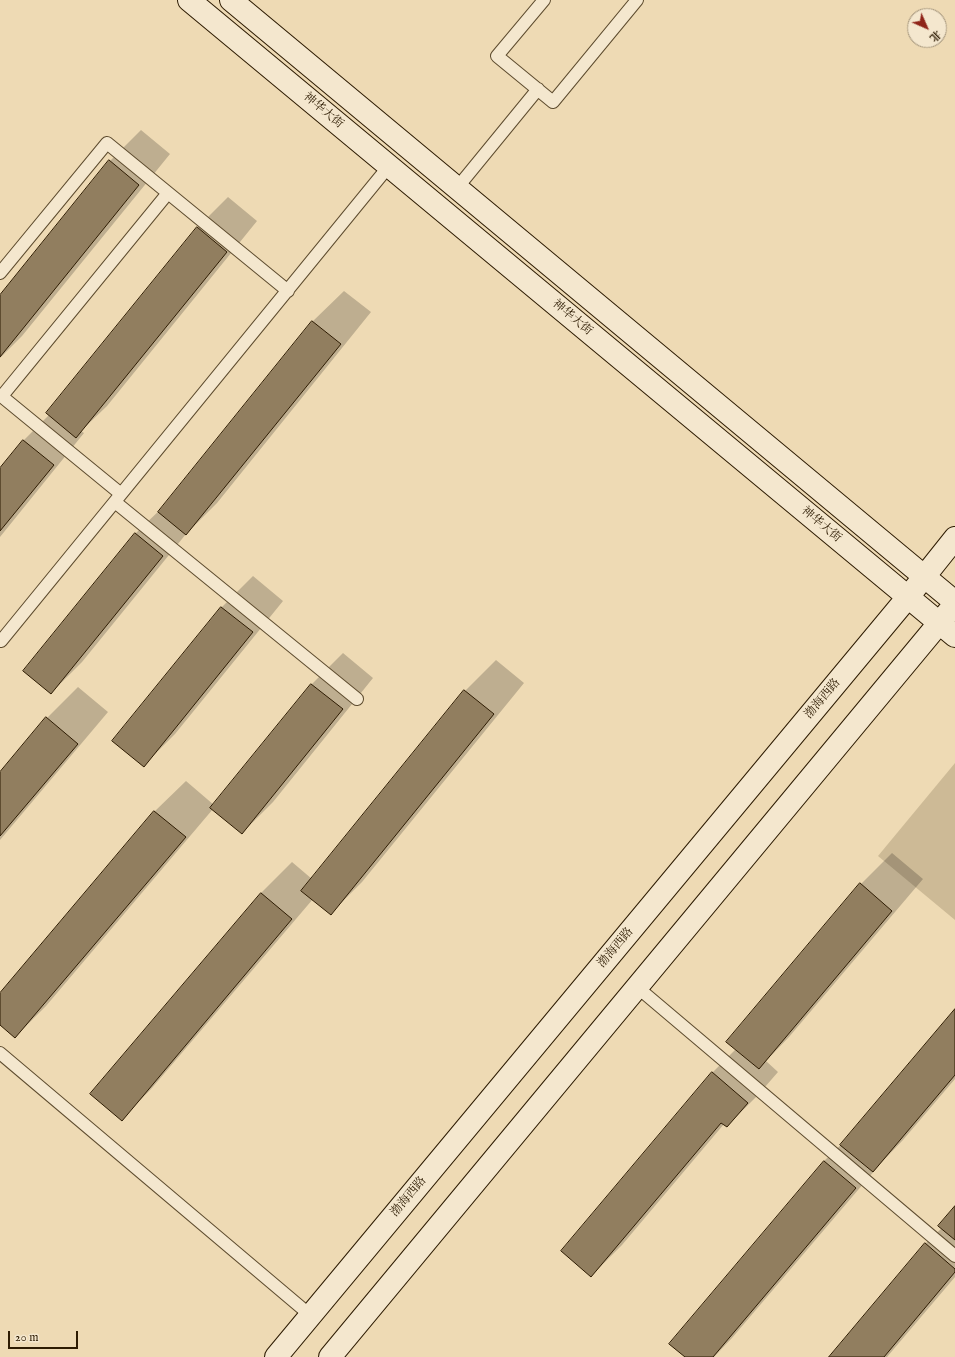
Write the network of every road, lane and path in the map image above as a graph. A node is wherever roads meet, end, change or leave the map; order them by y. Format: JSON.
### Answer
{"nodes":[{"id":1,"x":189,"y":0,"type":"edge"},
{"id":2,"x":231,"y":0,"type":"edge"},
{"id":3,"x":544,"y":0,"type":"edge"},
{"id":4,"x":637,"y":0,"type":"edge"},
{"id":5,"x":538,"y":89,"type":"junction"},
{"id":6,"x":389,"y":166,"type":"junction"},
{"id":7,"x":457,"y":188,"type":"junction"},
{"id":8,"x":168,"y":193,"type":"junction"},
{"id":9,"x":0,"y":273,"type":"edge"},
{"id":10,"x":288,"y":290,"type":"junction"},
{"id":11,"x":1,"y":396,"type":"edge"},
{"id":12,"x":118,"y":498,"type":"junction"},
{"id":13,"x":955,"y":538,"type":"edge"},
{"id":14,"x":924,"y":576,"type":"junction"},
{"id":15,"x":908,"y":597,"type":"junction"},
{"id":16,"x":955,"y":603,"type":"edge"},
{"id":17,"x":947,"y":629,"type":"edge"},
{"id":18,"x":1,"y":641,"type":"dead end"},
{"id":19,"x":356,"y":699,"type":"dead end"},
{"id":20,"x":637,"y":987,"type":"junction"},
{"id":21,"x":0,"y":1053,"type":"edge"},
{"id":22,"x":955,"y":1256,"type":"edge"},
{"id":23,"x":310,"y":1316,"type":"junction"},
{"id":24,"x":276,"y":1357,"type":"edge"},
{"id":25,"x":330,"y":1357,"type":"edge"}],
"edges":[{"from":1,"to":6,"type":"main road","name":"神华大街"},
{"from":2,"to":7,"type":"main road"},
{"from":3,"to":5,"type":"lane"},
{"from":4,"to":5,"type":"lane"},
{"from":5,"to":7,"type":"lane"},
{"from":6,"to":10,"type":"lane"},
{"from":6,"to":15,"type":"main road","name":"神华大街"},
{"from":7,"to":14,"type":"main road"},
{"from":8,"to":9,"type":"lane"},
{"from":8,"to":10,"type":"lane"},
{"from":8,"to":11,"type":"lane"},
{"from":10,"to":12,"type":"lane"},
{"from":11,"to":12,"type":"lane"},
{"from":12,"to":18,"type":"lane"},
{"from":12,"to":19,"type":"lane"},
{"from":13,"to":14,"type":"main road","name":"渤海西路"},
{"from":14,"to":15,"type":"main road","name":"渤海西路"},
{"from":14,"to":16,"type":"main road"},
{"from":15,"to":17,"type":"main road","name":"神华大街"},
{"from":15,"to":23,"type":"main road","name":"渤海西路"},
{"from":16,"to":17,"type":"main road"},
{"from":17,"to":20,"type":"main road"},
{"from":20,"to":22,"type":"lane"},
{"from":20,"to":25,"type":"main road"},
{"from":21,"to":23,"type":"lane"},
{"from":23,"to":24,"type":"main road","name":"渤海西路"}]}
